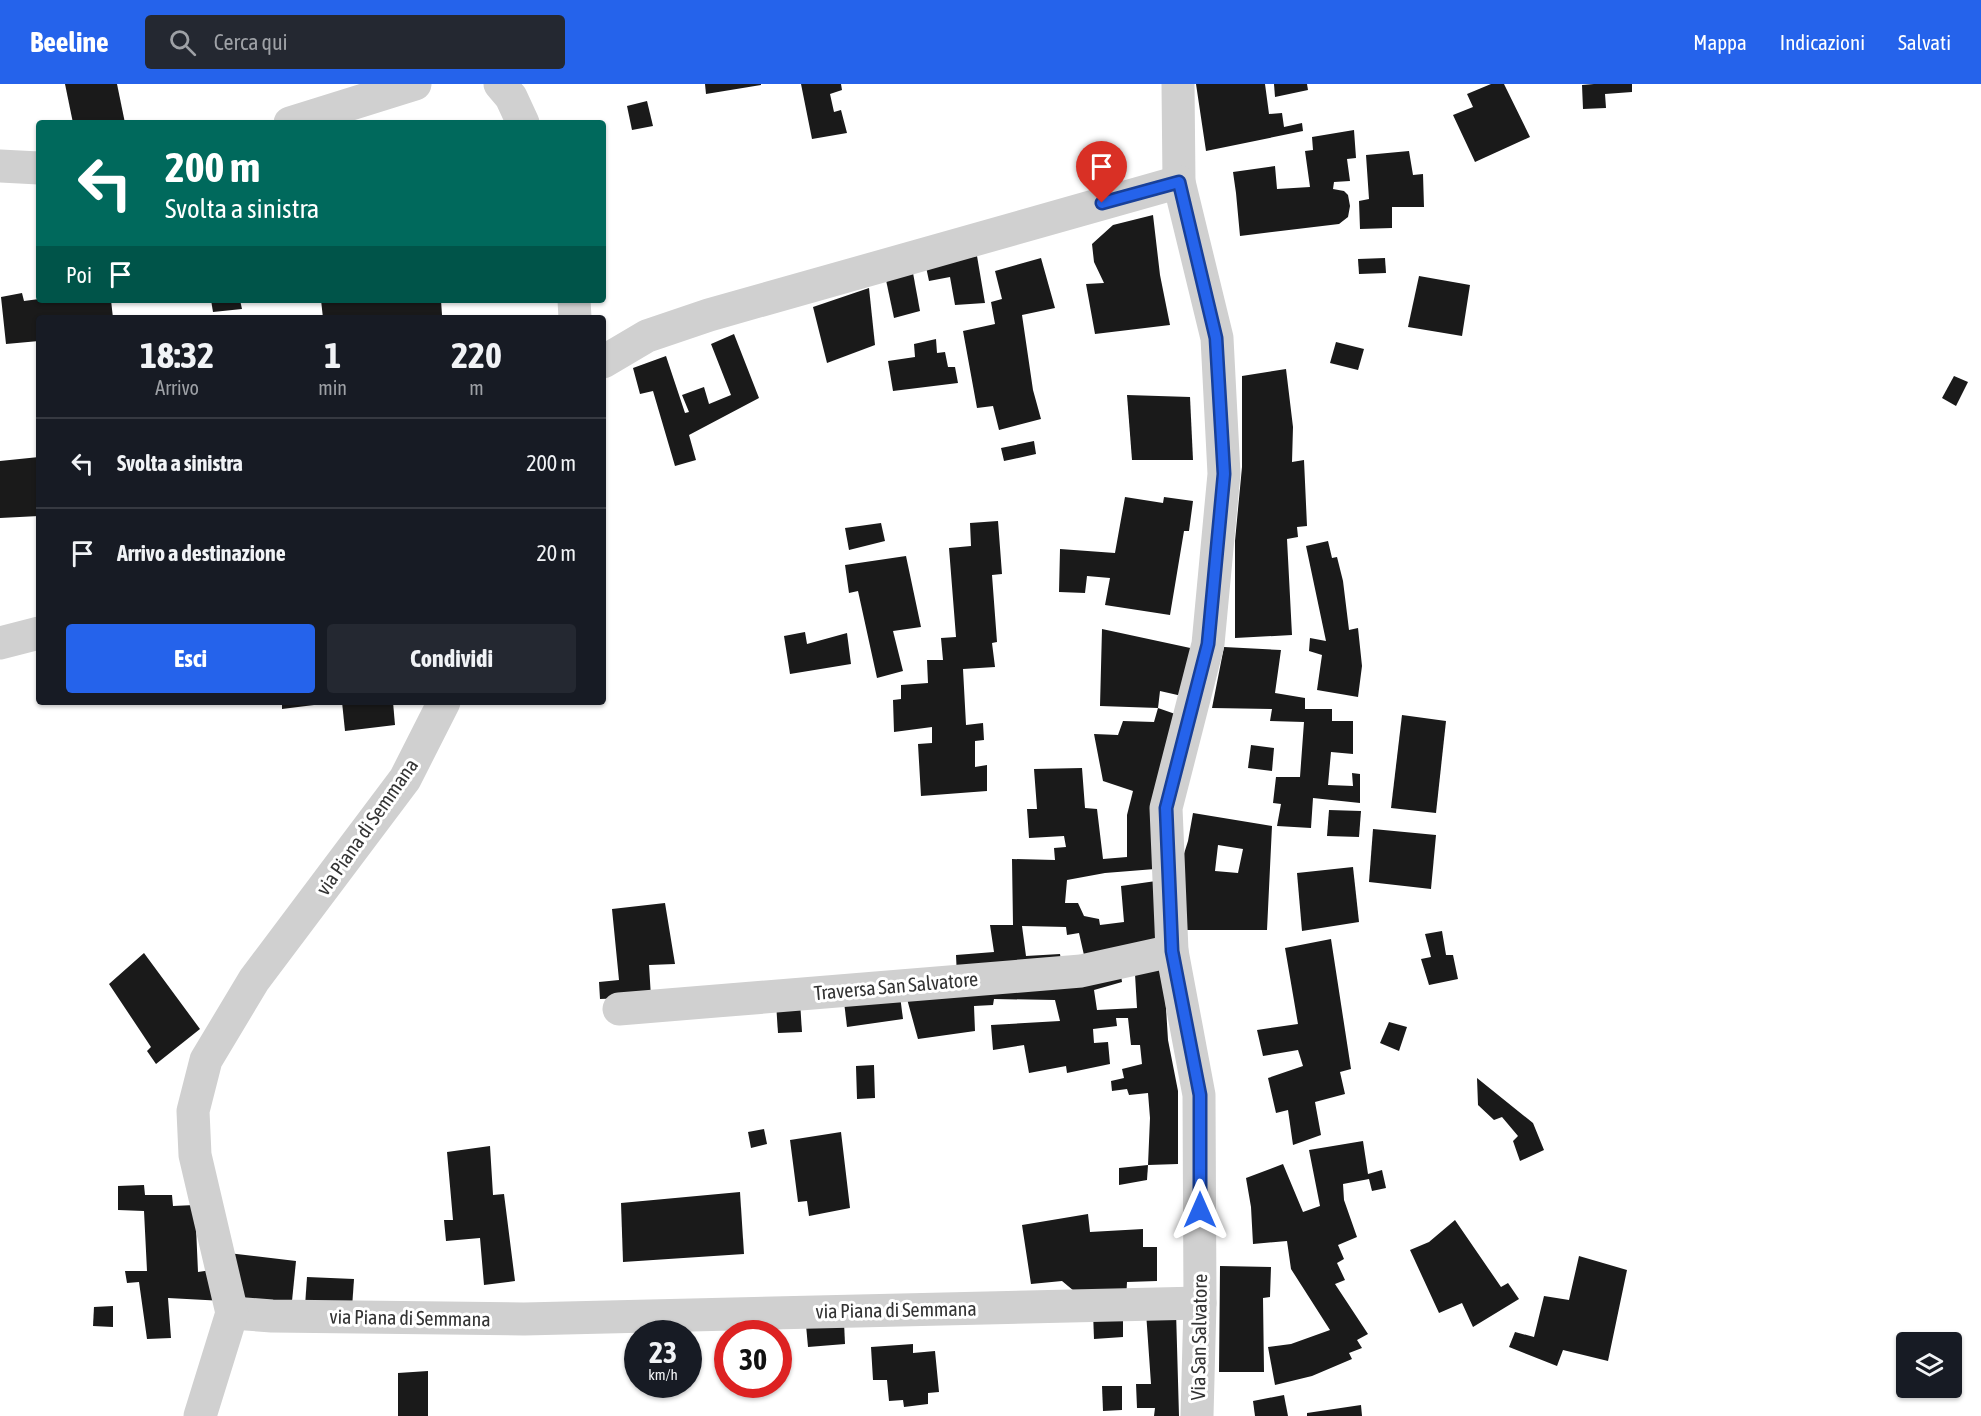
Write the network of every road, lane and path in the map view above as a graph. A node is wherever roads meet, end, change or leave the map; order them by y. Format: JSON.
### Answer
{"nodes":[{"id":1,"x":415,"y":84,"type":"edge"},
{"id":2,"x":500,"y":84,"type":"edge"},
{"id":3,"x":1178,"y":84,"type":"edge"},
{"id":4,"x":300,"y":120,"type":"edge"},
{"id":5,"x":522,"y":120,"type":"edge"},
{"id":6,"x":0,"y":166,"type":"edge"},
{"id":7,"x":36,"y":168,"type":"edge"},
{"id":8,"x":1179,"y":182,"type":"junction"},
{"id":9,"x":606,"y":360,"type":"edge"},
{"id":10,"x":36,"y":634,"type":"edge"},
{"id":11,"x":0,"y":643,"type":"edge"},
{"id":12,"x":442,"y":705,"type":"edge"},
{"id":13,"x":1172,"y":951,"type":"junction"},
{"id":14,"x":619,"y":1009,"type":"dead end"},
{"id":15,"x":1200,"y":1303,"type":"junction"},
{"id":16,"x":232,"y":1313,"type":"junction"},
{"id":17,"x":200,"y":1416,"type":"edge"},
{"id":18,"x":1197,"y":1416,"type":"edge"}],
"edges":[{"from":1,"to":4,"type":"street"},
{"from":2,"to":5,"type":"street"},
{"from":3,"to":8,"type":"street","name":"Via San Salvatore"},
{"from":6,"to":7,"type":"street"},
{"from":8,"to":9,"type":"street"},
{"from":8,"to":13,"type":"street","name":"Via San Salvatore"},
{"from":10,"to":11,"type":"street"},
{"from":12,"to":16,"type":"street","name":"via Piana di Semmana"},
{"from":13,"to":14,"type":"street","name":"Traversa San Salvatore"},
{"from":13,"to":15,"type":"street","name":"Via San Salvatore"},
{"from":15,"to":16,"type":"street","name":"via Piana di Semmana"},
{"from":15,"to":18,"type":"street","name":"Via San Salvatore"},
{"from":16,"to":17,"type":"street"}]}
